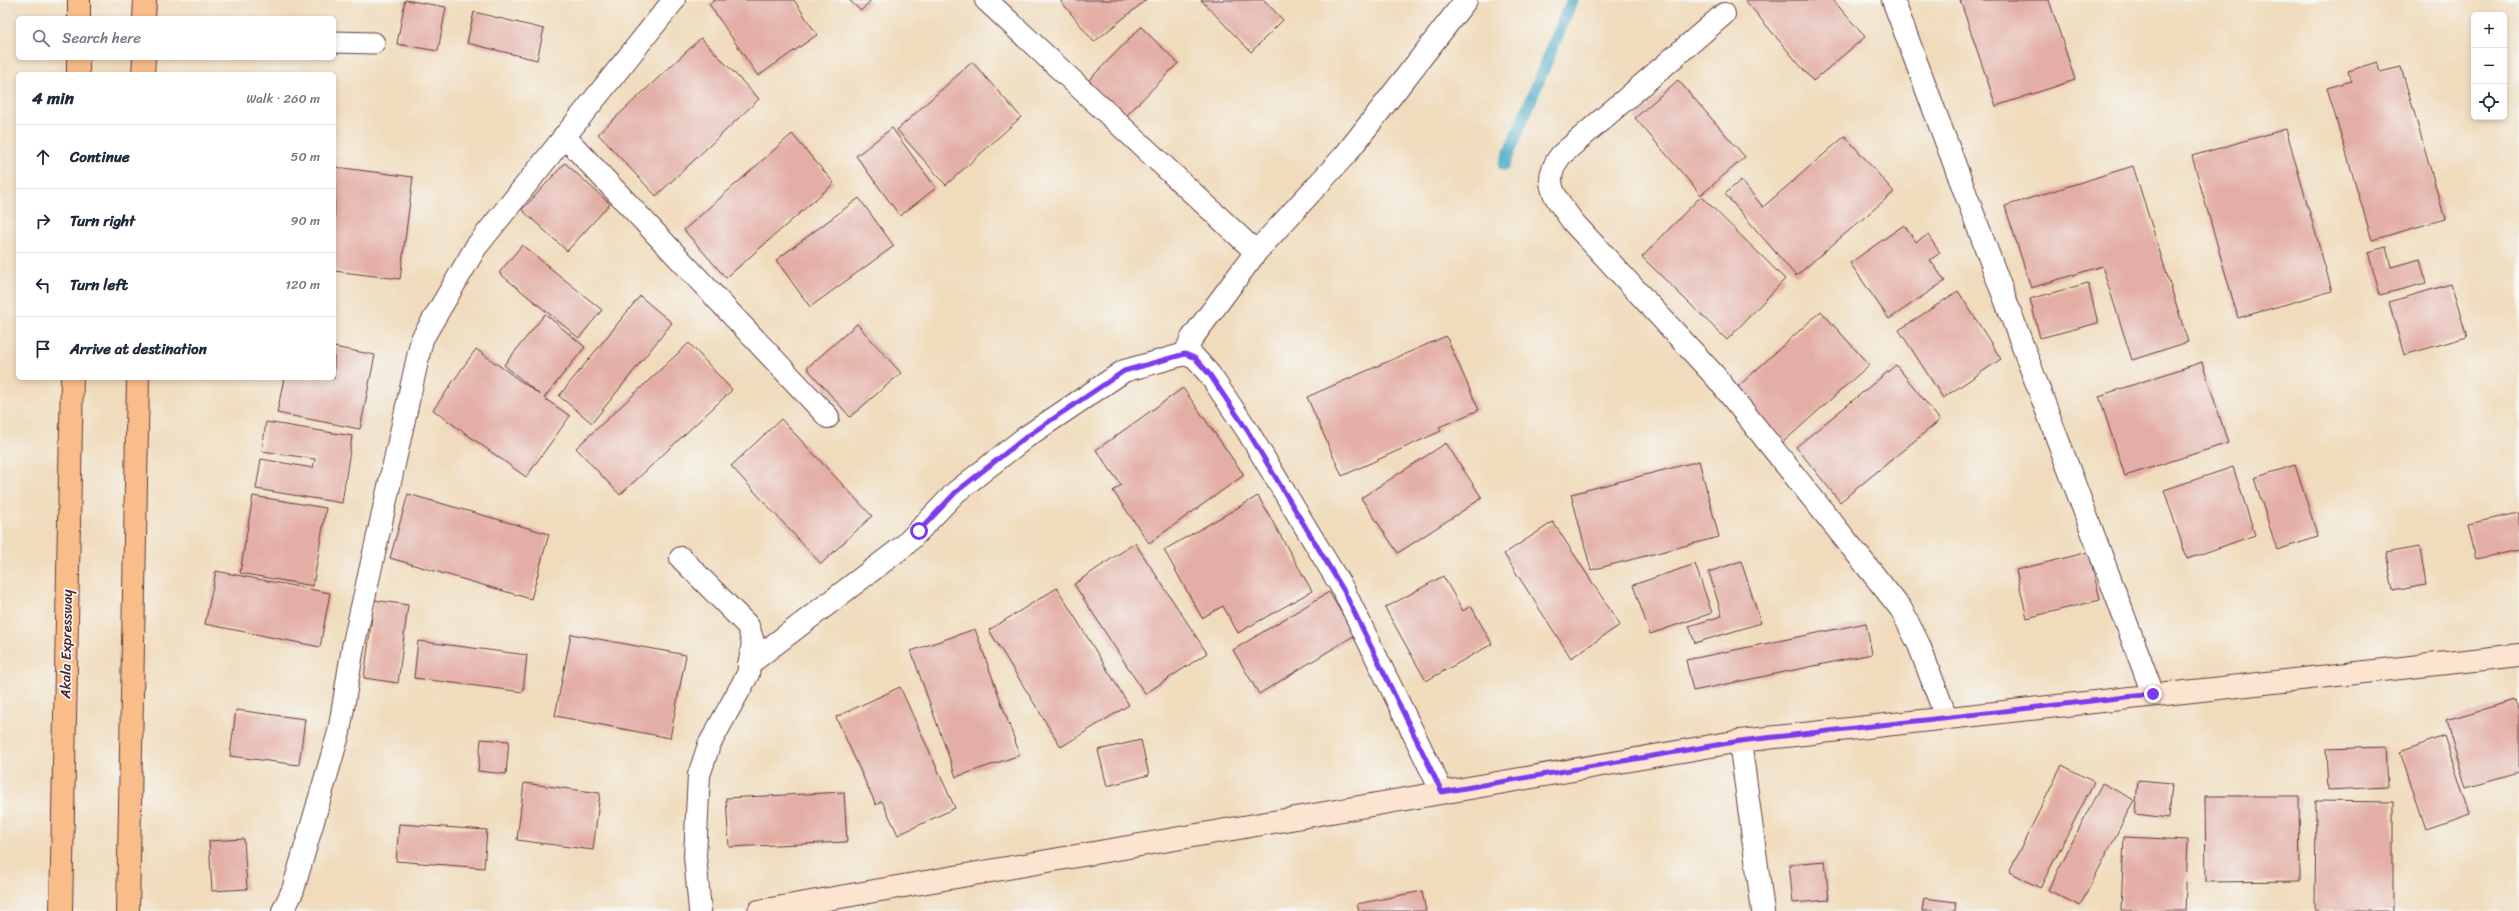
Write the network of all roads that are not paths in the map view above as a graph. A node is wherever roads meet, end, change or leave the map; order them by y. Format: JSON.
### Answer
{"nodes":[{"id":1,"x":79,"y":0,"type":"edge"},
{"id":2,"x":145,"y":0,"type":"edge"},
{"id":3,"x":674,"y":0,"type":"edge"},
{"id":4,"x":986,"y":0,"type":"edge"},
{"id":5,"x":1466,"y":0,"type":"edge"},
{"id":6,"x":1893,"y":0,"type":"edge"},
{"id":7,"x":1724,"y":14,"type":"dead end"},
{"id":8,"x":79,"y":16,"type":"edge"},
{"id":9,"x":144,"y":16,"type":"edge"},
{"id":10,"x":336,"y":42,"type":"edge"},
{"id":11,"x":374,"y":43,"type":"dead end"},
{"id":12,"x":78,"y":60,"type":"edge"},
{"id":13,"x":144,"y":60,"type":"edge"},
{"id":14,"x":78,"y":72,"type":"edge"},
{"id":15,"x":144,"y":72,"type":"edge"},
{"id":16,"x":564,"y":136,"type":"junction"},
{"id":17,"x":1256,"y":252,"type":"junction"},
{"id":18,"x":1185,"y":354,"type":"junction"},
{"id":19,"x":72,"y":380,"type":"edge"},
{"id":20,"x":138,"y":380,"type":"edge"},
{"id":21,"x":828,"y":417,"type":"dead end"},
{"id":22,"x":681,"y":558,"type":"dead end"},
{"id":23,"x":2519,"y":655,"type":"edge"},
{"id":24,"x":749,"y":664,"type":"junction"},
{"id":25,"x":2153,"y":694,"type":"junction"},
{"id":26,"x":1946,"y":718,"type":"junction"},
{"id":27,"x":1740,"y":741,"type":"junction"},
{"id":28,"x":1442,"y":792,"type":"junction"},
{"id":29,"x":61,"y":911,"type":"edge"},
{"id":30,"x":128,"y":911,"type":"edge"},
{"id":31,"x":283,"y":911,"type":"edge"},
{"id":32,"x":700,"y":911,"type":"edge"},
{"id":33,"x":759,"y":911,"type":"edge"},
{"id":34,"x":1763,"y":911,"type":"edge"}],
"edges":[{"from":1,"to":8,"type":"main road"},
{"from":2,"to":9,"type":"main road"},
{"from":3,"to":16,"type":"street"},
{"from":4,"to":17,"type":"street"},
{"from":5,"to":17,"type":"street"},
{"from":6,"to":25,"type":"street"},
{"from":7,"to":26,"type":"street"},
{"from":10,"to":11,"type":"lane"},
{"from":12,"to":14,"type":"main road"},
{"from":13,"to":15,"type":"main road"},
{"from":16,"to":21,"type":"street"},
{"from":16,"to":31,"type":"street"},
{"from":17,"to":18,"type":"street"},
{"from":18,"to":24,"type":"street"},
{"from":18,"to":28,"type":"street"},
{"from":19,"to":29,"type":"main road","name":"Akala Expressway"},
{"from":20,"to":30,"type":"main road"},
{"from":22,"to":24,"type":"street"},
{"from":23,"to":25,"type":"street"},
{"from":24,"to":32,"type":"street"},
{"from":25,"to":26,"type":"street"},
{"from":26,"to":27,"type":"street"},
{"from":27,"to":28,"type":"street"},
{"from":27,"to":34,"type":"street"},
{"from":28,"to":33,"type":"street"}]}
